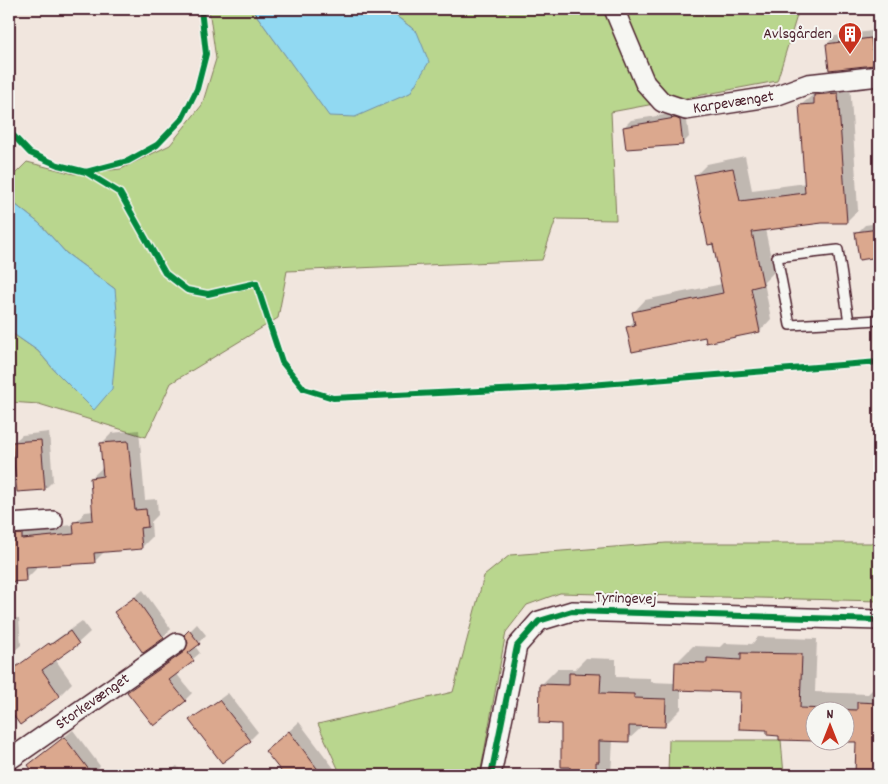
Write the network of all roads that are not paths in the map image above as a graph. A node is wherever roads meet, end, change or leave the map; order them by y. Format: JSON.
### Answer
{"nodes":[{"id":1,"x":614,"y":9,"type":"edge"},
{"id":2,"x":879,"y":76,"type":"edge"},
{"id":3,"x":879,"y":320,"type":"edge"},
{"id":4,"x":849,"y":322,"type":"junction"},
{"id":5,"x":53,"y":521,"type":"dead end"},
{"id":6,"x":9,"y":524,"type":"edge"},
{"id":7,"x":879,"y":620,"type":"edge"},
{"id":8,"x":177,"y":642,"type":"dead end"},
{"id":9,"x":9,"y":760,"type":"edge"},
{"id":10,"x":491,"y":775,"type":"edge"}],
"edges":[{"from":1,"to":2,"type":"street","name":"Karpevænget"},
{"from":3,"to":4,"type":"lane"},
{"from":4,"to":4,"type":"lane"},
{"from":5,"to":6,"type":"street"},
{"from":7,"to":10,"type":"street","name":"Tyringevej"},
{"from":8,"to":9,"type":"street","name":"Storkevænget"}]}
